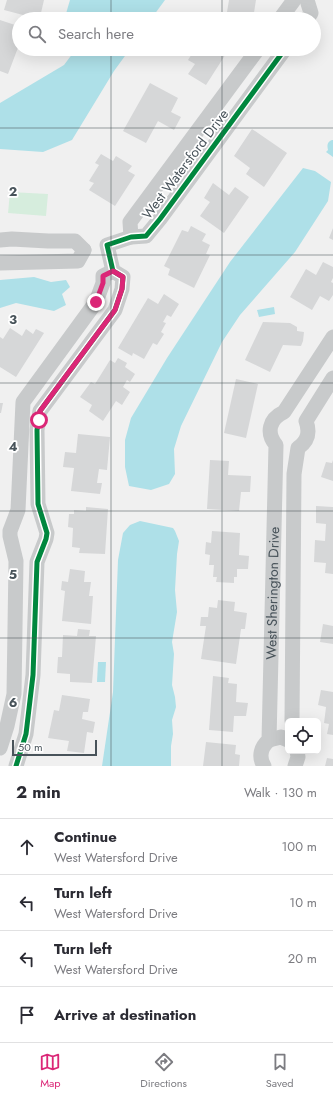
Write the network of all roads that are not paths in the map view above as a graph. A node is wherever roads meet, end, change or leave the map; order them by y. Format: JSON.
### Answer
{"nodes":[{"id":1,"x":294,"y":0,"type":"edge"},
{"id":2,"x":307,"y":0,"type":"edge"},
{"id":3,"x":285,"y":12,"type":"edge"},
{"id":4,"x":311,"y":12,"type":"edge"},
{"id":5,"x":253,"y":56,"type":"edge"},
{"id":6,"x":280,"y":56,"type":"edge"},
{"id":7,"x":131,"y":237,"type":"junction"},
{"id":8,"x":0,"y":240,"type":"edge"},
{"id":9,"x":107,"y":245,"type":"junction"},
{"id":10,"x":84,"y":250,"type":"junction"},
{"id":11,"x":0,"y":263,"type":"edge"},
{"id":12,"x":113,"y":271,"type":"junction"},
{"id":13,"x":333,"y":337,"type":"edge"},
{"id":14,"x":333,"y":378,"type":"edge"},
{"id":15,"x":284,"y":412,"type":"junction"},
{"id":16,"x":306,"y":421,"type":"junction"},
{"id":17,"x":276,"y":445,"type":"junction"},
{"id":18,"x":298,"y":448,"type":"junction"},
{"id":19,"x":43,"y":523,"type":"junction"},
{"id":20,"x":12,"y":533,"type":"junction"},
{"id":21,"x":43,"y":544,"type":"junction"},
{"id":22,"x":292,"y":718,"type":"edge"},
{"id":23,"x":285,"y":739,"type":"edge"},
{"id":24,"x":269,"y":740,"type":"junction"},
{"id":25,"x":0,"y":748,"type":"edge"},
{"id":26,"x":298,"y":754,"type":"edge"},
{"id":27,"x":16,"y":766,"type":"edge"},
{"id":28,"x":264,"y":766,"type":"edge"},
{"id":29,"x":295,"y":766,"type":"edge"}],
"edges":[{"from":1,"to":3,"type":"street"},
{"from":2,"to":4,"type":"street"},
{"from":5,"to":7,"type":"street","name":"West Watersford Drive"},
{"from":6,"to":7,"type":"street","name":"West Watersford Drive"},
{"from":7,"to":9,"type":"street","name":"West Watersford Drive"},
{"from":8,"to":10,"type":"street"},
{"from":9,"to":10,"type":"street","name":"West Watersford Drive"},
{"from":9,"to":12,"type":"street"},
{"from":10,"to":11,"type":"street"},
{"from":12,"to":19,"type":"street"},
{"from":12,"to":20,"type":"street"},
{"from":13,"to":15,"type":"street","name":"West Sherington Drive"},
{"from":14,"to":16,"type":"street"},
{"from":15,"to":16,"type":"street"},
{"from":15,"to":17,"type":"street","name":"West Sherington Drive"},
{"from":16,"to":18,"type":"street","name":"West Sherington Drive"},
{"from":17,"to":18,"type":"street"},
{"from":17,"to":24,"type":"street","name":"West Sherington Drive"},
{"from":18,"to":22,"type":"street","name":"West Sherington Drive"},
{"from":19,"to":20,"type":"street"},
{"from":19,"to":21,"type":"street"},
{"from":20,"to":21,"type":"street"},
{"from":20,"to":25,"type":"street"},
{"from":21,"to":27,"type":"street"},
{"from":23,"to":24,"type":"street"},
{"from":24,"to":28,"type":"street","name":"West Sherington Drive"},
{"from":26,"to":29,"type":"street"}]}
